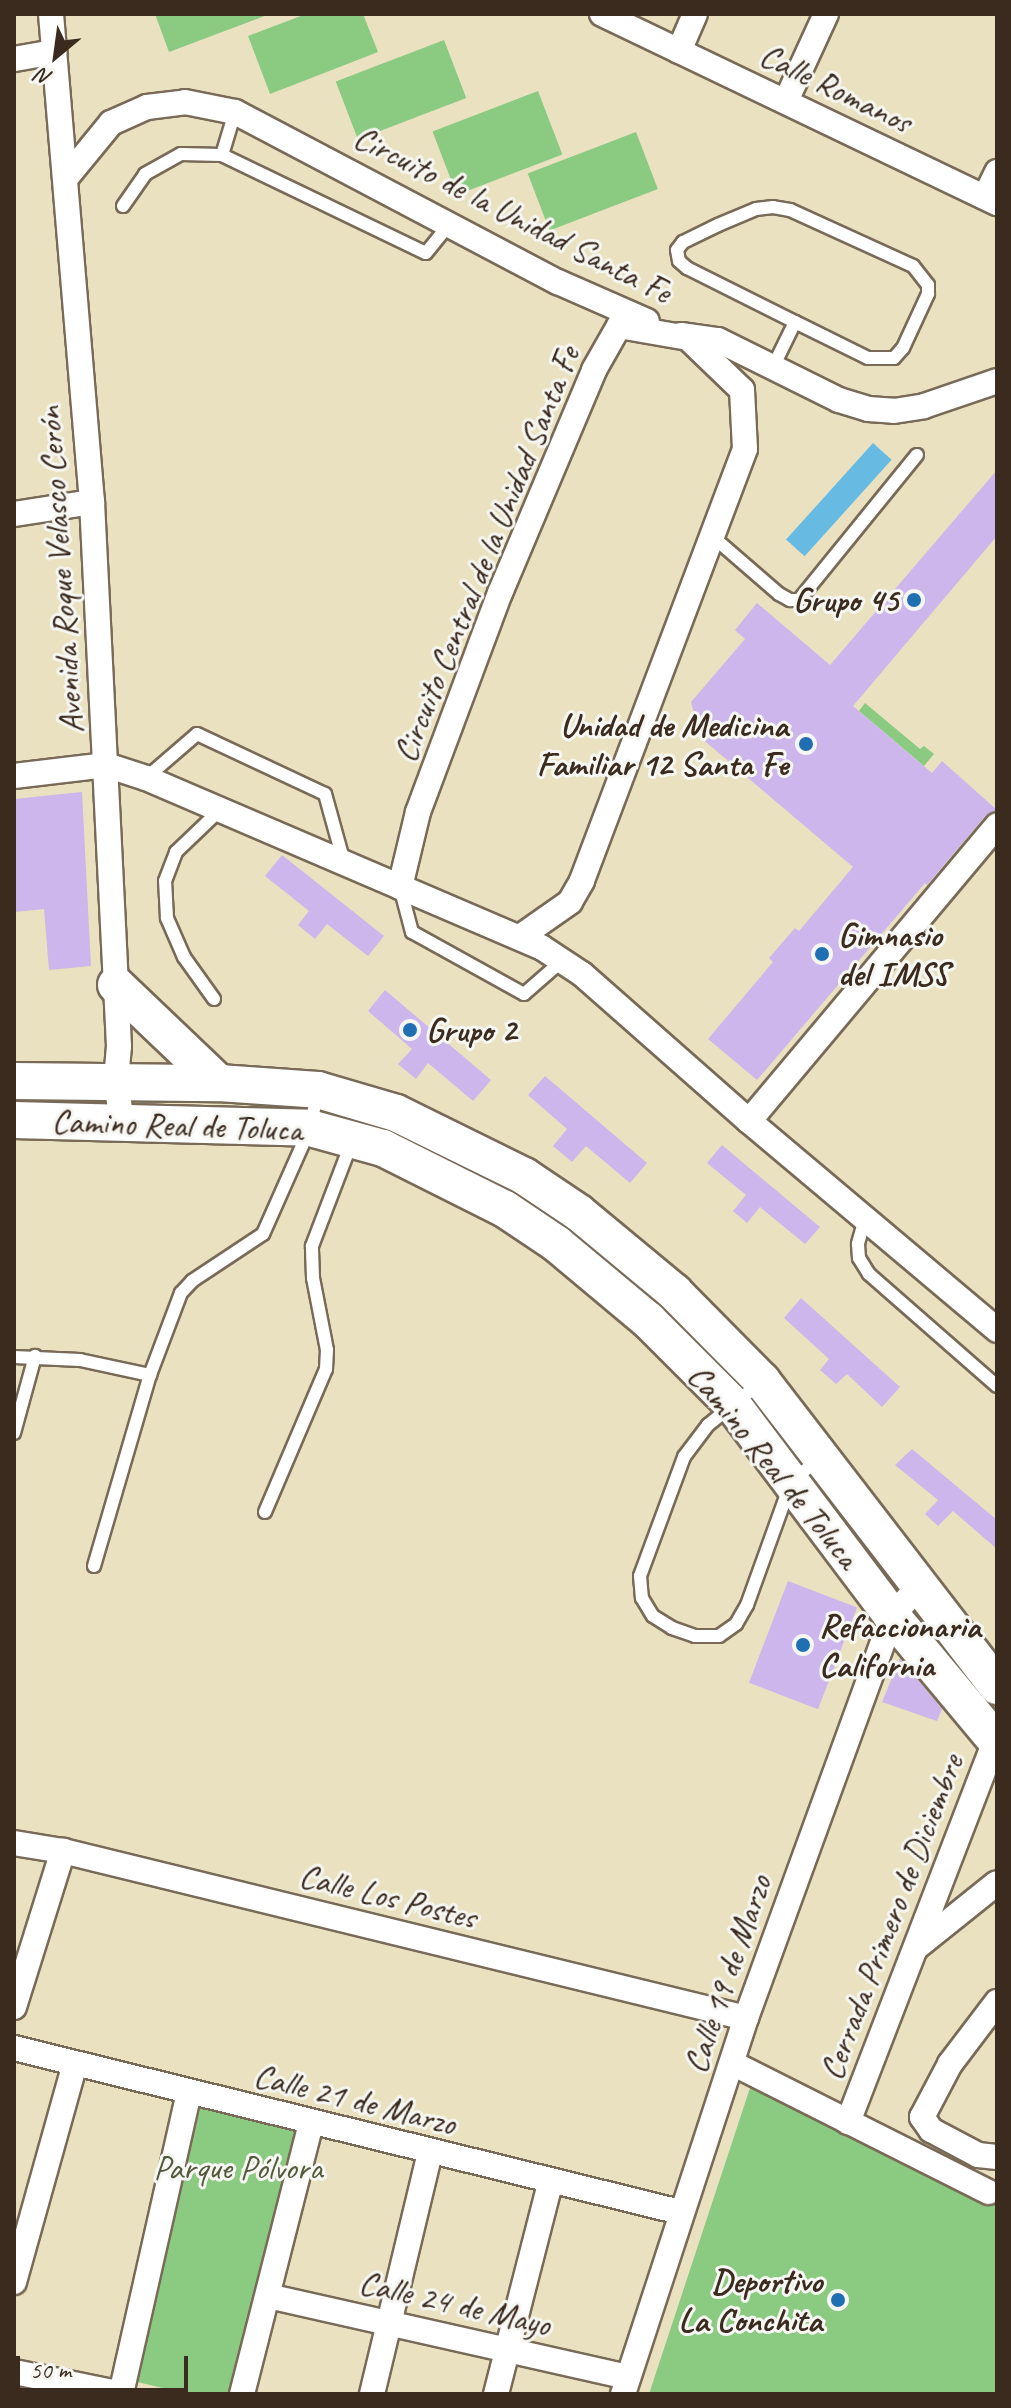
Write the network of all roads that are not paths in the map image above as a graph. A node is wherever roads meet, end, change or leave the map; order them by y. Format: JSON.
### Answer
{"nodes":[{"id":1,"x":51,"y":14,"type":"edge"},
{"id":2,"x":602,"y":14,"type":"edge"},
{"id":3,"x":695,"y":14,"type":"edge"},
{"id":4,"x":826,"y":14,"type":"edge"},
{"id":5,"x":679,"y":51,"type":"junction"},
{"id":6,"x":54,"y":52,"type":"junction"},
{"id":7,"x":14,"y":59,"type":"edge"},
{"id":8,"x":786,"y":101,"type":"junction"},
{"id":9,"x":235,"y":112,"type":"junction"},
{"id":10,"x":222,"y":155,"type":"junction"},
{"id":11,"x":997,"y":172,"type":"edge"},
{"id":12,"x":66,"y":178,"type":"junction"},
{"id":13,"x":991,"y":200,"type":"edge"},
{"id":14,"x":123,"y":206,"type":"dead end"},
{"id":15,"x":450,"y":223,"type":"junction"},
{"id":16,"x":795,"y":322,"type":"junction"},
{"id":17,"x":688,"y":338,"type":"junction"},
{"id":18,"x":773,"y":367,"type":"junction"},
{"id":19,"x":997,"y":381,"type":"edge"},
{"id":20,"x":917,"y":455,"type":"dead end"},
{"id":21,"x":92,"y":502,"type":"junction"},
{"id":22,"x":14,"y":514,"type":"edge"},
{"id":23,"x":712,"y":536,"type":"junction"},
{"id":24,"x":106,"y":765,"type":"junction"},
{"id":25,"x":14,"y":776,"type":"edge"},
{"id":26,"x":146,"y":778,"type":"junction"},
{"id":27,"x":222,"y":808,"type":"junction"},
{"id":28,"x":997,"y":825,"type":"edge"},
{"id":29,"x":343,"y":859,"type":"junction"},
{"id":30,"x":400,"y":887,"type":"junction"},
{"id":31,"x":520,"y":937,"type":"junction"},
{"id":32,"x":563,"y":960,"type":"junction"},
{"id":33,"x":116,"y":985,"type":"junction"},
{"id":34,"x":214,"y":999,"type":"dead end"},
{"id":35,"x":14,"y":1081,"type":"edge"},
{"id":36,"x":116,"y":1082,"type":"junction"},
{"id":37,"x":219,"y":1083,"type":"junction"},
{"id":38,"x":318,"y":1090,"type":"junction"},
{"id":39,"x":14,"y":1120,"type":"edge"},
{"id":40,"x":749,"y":1121,"type":"junction"},
{"id":41,"x":122,"y":1122,"type":"junction"},
{"id":42,"x":358,"y":1122,"type":"junction"},
{"id":43,"x":310,"y":1128,"type":"junction"},
{"id":44,"x":524,"y":1176,"type":"junction"},
{"id":45,"x":505,"y":1209,"type":"junction"},
{"id":46,"x":865,"y":1219,"type":"junction"},
{"id":47,"x":997,"y":1330,"type":"edge"},
{"id":48,"x":35,"y":1356,"type":"junction"},
{"id":49,"x":14,"y":1357,"type":"edge"},
{"id":50,"x":150,"y":1375,"type":"junction"},
{"id":51,"x":762,"y":1381,"type":"junction"},
{"id":52,"x":997,"y":1386,"type":"edge"},
{"id":53,"x":733,"y":1405,"type":"junction"},
{"id":54,"x":14,"y":1433,"type":"edge"},
{"id":55,"x":821,"y":1458,"type":"junction"},
{"id":56,"x":792,"y":1480,"type":"junction"},
{"id":57,"x":265,"y":1512,"type":"dead end"},
{"id":58,"x":94,"y":1566,"type":"dead end"},
{"id":59,"x":918,"y":1587,"type":"junction"},
{"id":60,"x":892,"y":1616,"type":"junction"},
{"id":61,"x":997,"y":1686,"type":"edge"},
{"id":62,"x":997,"y":1739,"type":"edge"},
{"id":63,"x":14,"y":1843,"type":"edge"},
{"id":64,"x":63,"y":1851,"type":"junction"},
{"id":65,"x":997,"y":1883,"type":"edge"},
{"id":66,"x":915,"y":1949,"type":"junction"},
{"id":67,"x":997,"y":2002,"type":"edge"},
{"id":68,"x":14,"y":2007,"type":"edge"},
{"id":69,"x":746,"y":2018,"type":"junction"},
{"id":70,"x":14,"y":2048,"type":"edge"},
{"id":71,"x":732,"y":2063,"type":"junction"},
{"id":72,"x":75,"y":2064,"type":"junction"},
{"id":73,"x":189,"y":2093,"type":"junction"},
{"id":74,"x":848,"y":2122,"type":"junction"},
{"id":75,"x":311,"y":2123,"type":"junction"},
{"id":76,"x":430,"y":2153,"type":"junction"},
{"id":77,"x":997,"y":2157,"type":"edge"},
{"id":78,"x":550,"y":2183,"type":"junction"},
{"id":79,"x":988,"y":2192,"type":"dead end"},
{"id":80,"x":680,"y":2212,"type":"junction"},
{"id":81,"x":14,"y":2282,"type":"edge"},
{"id":82,"x":268,"y":2296,"type":"junction"},
{"id":83,"x":390,"y":2323,"type":"junction"},
{"id":84,"x":508,"y":2350,"type":"junction"},
{"id":85,"x":14,"y":2372,"type":"edge"},
{"id":86,"x":625,"y":2386,"type":"edge"},
{"id":87,"x":122,"y":2394,"type":"edge"},
{"id":88,"x":242,"y":2394,"type":"edge"},
{"id":89,"x":372,"y":2394,"type":"edge"},
{"id":90,"x":496,"y":2394,"type":"edge"}],
"edges":[{"from":1,"to":6,"type":"street","name":"Avenida Roque Velasco Cerón"},
{"from":2,"to":5,"type":"street","name":"Calle Romanos"},
{"from":3,"to":5,"type":"street"},
{"from":4,"to":8,"type":"street"},
{"from":5,"to":8,"type":"street","name":"Calle Romanos"},
{"from":6,"to":7,"type":"street"},
{"from":6,"to":12,"type":"street","name":"Avenida Roque Velasco Cerón"},
{"from":8,"to":13,"type":"street","name":"Calle Romanos"},
{"from":9,"to":10,"type":"lane"},
{"from":9,"to":12,"type":"street","name":"Circuito de la Unidad Santa Fe"},
{"from":9,"to":15,"type":"street","name":"Circuito de la Unidad Santa Fe"},
{"from":10,"to":14,"type":"lane"},
{"from":10,"to":15,"type":"lane"},
{"from":11,"to":13,"type":"street"},
{"from":12,"to":21,"type":"street","name":"Avenida Roque Velasco Cerón"},
{"from":15,"to":17,"type":"street","name":"Circuito de la Unidad Santa Fe"},
{"from":16,"to":16,"type":"lane"},
{"from":16,"to":18,"type":"lane"},
{"from":17,"to":18,"type":"street","name":"Circuito de la Unidad Santa Fe"},
{"from":17,"to":23,"type":"street"},
{"from":17,"to":30,"type":"street","name":"Circuito Central de la Unidad Santa Fe"},
{"from":18,"to":19,"type":"street","name":"Circuito de la Unidad Santa Fe"},
{"from":20,"to":23,"type":"lane"},
{"from":21,"to":22,"type":"street"},
{"from":21,"to":24,"type":"street","name":"Avenida Roque Velasco Cerón"},
{"from":23,"to":31,"type":"street"},
{"from":24,"to":25,"type":"street"},
{"from":24,"to":26,"type":"street"},
{"from":24,"to":33,"type":"street","name":"Avenida Roque Velasco Cerón"},
{"from":26,"to":27,"type":"street"},
{"from":26,"to":29,"type":"lane"},
{"from":27,"to":29,"type":"street"},
{"from":27,"to":34,"type":"lane"},
{"from":28,"to":40,"type":"street"},
{"from":29,"to":30,"type":"street"},
{"from":30,"to":31,"type":"street"},
{"from":30,"to":32,"type":"lane"},
{"from":31,"to":32,"type":"street"},
{"from":32,"to":40,"type":"street"},
{"from":33,"to":36,"type":"street","name":"Avenida Roque Velasco Cerón"},
{"from":33,"to":37,"type":"main road"},
{"from":35,"to":36,"type":"main road","name":"Camino Real de Toluca"},
{"from":36,"to":37,"type":"main road","name":"Camino Real de Toluca"},
{"from":36,"to":41,"type":"street","name":"Avenida Roque Velasco Cerón"},
{"from":37,"to":38,"type":"main road","name":"Camino Real de Toluca"},
{"from":38,"to":42,"type":"main road","name":"Camino Real de Toluca"},
{"from":38,"to":43,"type":"lane"},
{"from":39,"to":41,"type":"main road","name":"Camino Real de Toluca"},
{"from":40,"to":46,"type":"street"},
{"from":41,"to":43,"type":"main road","name":"Camino Real de Toluca"},
{"from":42,"to":43,"type":"main road","name":"Camino Real de Toluca"},
{"from":42,"to":44,"type":"main road","name":"Camino Real de Toluca"},
{"from":42,"to":45,"type":"main road","name":"Camino Real de Toluca"},
{"from":42,"to":57,"type":"lane"},
{"from":43,"to":50,"type":"lane"},
{"from":44,"to":45,"type":"main road"},
{"from":44,"to":51,"type":"main road","name":"Camino Real de Toluca"},
{"from":45,"to":53,"type":"main road","name":"Camino Real de Toluca"},
{"from":46,"to":47,"type":"street"},
{"from":46,"to":52,"type":"lane"},
{"from":48,"to":49,"type":"lane"},
{"from":48,"to":50,"type":"lane"},
{"from":48,"to":54,"type":"lane"},
{"from":50,"to":58,"type":"lane"},
{"from":51,"to":53,"type":"lane"},
{"from":51,"to":55,"type":"main road","name":"Camino Real de Toluca"},
{"from":53,"to":56,"type":"main road","name":"Camino Real de Toluca"},
{"from":53,"to":56,"type":"lane"},
{"from":55,"to":56,"type":"lane"},
{"from":55,"to":59,"type":"main road","name":"Camino Real de Toluca"},
{"from":56,"to":60,"type":"main road","name":"Camino Real de Toluca"},
{"from":59,"to":60,"type":"street","name":"Calle 19 de Marzo"},
{"from":59,"to":61,"type":"main road","name":"Camino Real de Toluca"},
{"from":60,"to":62,"type":"main road","name":"Camino Real de Toluca"},
{"from":60,"to":69,"type":"street","name":"Calle 19 de Marzo"},
{"from":62,"to":66,"type":"street","name":"Cerrada Primero de Diciembre"},
{"from":63,"to":64,"type":"street","name":"Calle Los Postes"},
{"from":64,"to":68,"type":"street"},
{"from":64,"to":69,"type":"street","name":"Calle Los Postes"},
{"from":65,"to":66,"type":"street"},
{"from":66,"to":74,"type":"street","name":"Cerrada Primero de Diciembre"},
{"from":67,"to":77,"type":"street"},
{"from":69,"to":71,"type":"street","name":"Calle 19 de Marzo"},
{"from":70,"to":72,"type":"street","name":"Calle 21 de Marzo"},
{"from":71,"to":74,"type":"street"},
{"from":71,"to":80,"type":"street","name":"Calle 19 de Marzo"},
{"from":72,"to":73,"type":"street","name":"Calle 21 de Marzo"},
{"from":72,"to":81,"type":"street"},
{"from":73,"to":75,"type":"street","name":"Calle 21 de Marzo"},
{"from":73,"to":87,"type":"street"},
{"from":74,"to":79,"type":"street"},
{"from":75,"to":76,"type":"street","name":"Calle 21 de Marzo"},
{"from":75,"to":82,"type":"street"},
{"from":76,"to":78,"type":"street","name":"Calle 21 de Marzo"},
{"from":76,"to":83,"type":"street"},
{"from":78,"to":80,"type":"street","name":"Calle 21 de Marzo"},
{"from":78,"to":84,"type":"street"},
{"from":80,"to":86,"type":"street","name":"Calle 19 de Marzo"},
{"from":82,"to":83,"type":"street","name":"Calle 24 de Mayo"},
{"from":82,"to":88,"type":"street"},
{"from":83,"to":84,"type":"street","name":"Calle 24 de Mayo"},
{"from":83,"to":89,"type":"street"},
{"from":84,"to":86,"type":"street","name":"Calle 24 de Mayo"},
{"from":84,"to":90,"type":"street"},
{"from":85,"to":87,"type":"street"}]}
